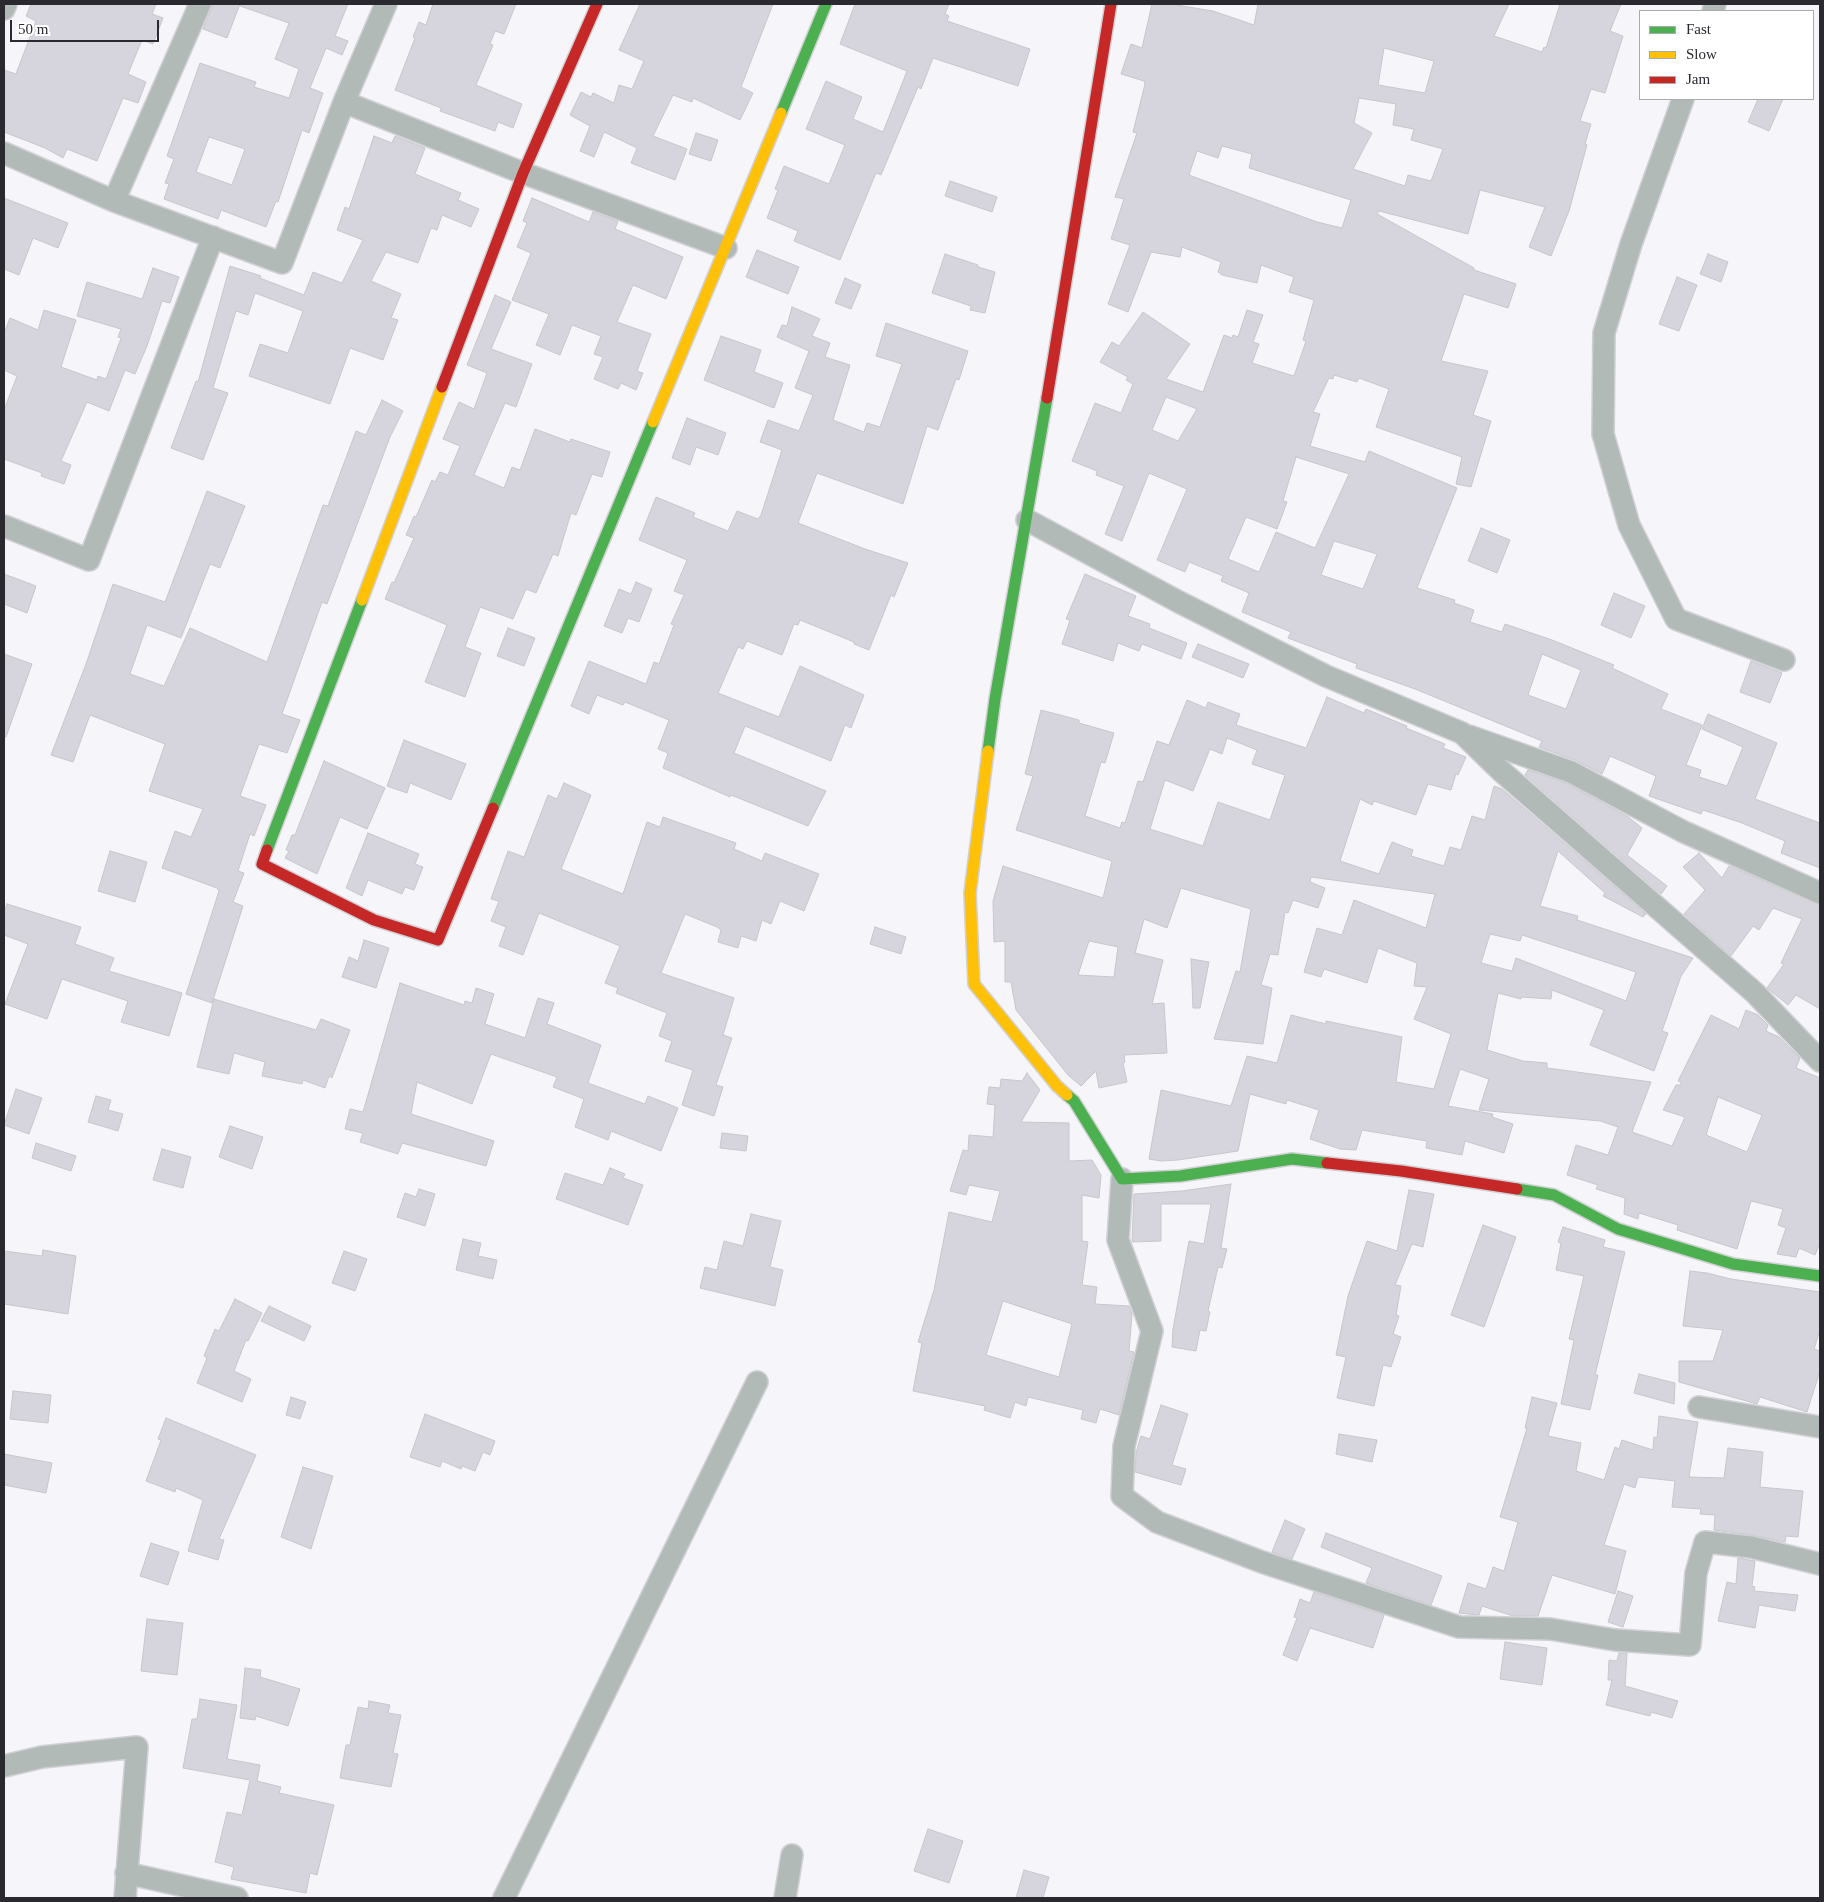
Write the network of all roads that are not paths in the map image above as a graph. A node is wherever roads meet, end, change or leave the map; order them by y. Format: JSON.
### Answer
{"nodes":[{"id":1,"x":6,"y":4,"type":"edge"},
{"id":2,"x":200,"y":4,"type":"edge"},
{"id":3,"x":386,"y":4,"type":"edge"},
{"id":4,"x":597,"y":4,"type":"edge"},
{"id":5,"x":826,"y":4,"type":"edge"},
{"id":6,"x":1111,"y":4,"type":"edge"},
{"id":7,"x":4,"y":9,"type":"edge"},
{"id":8,"x":1683,"y":100,"type":"edge"},
{"id":9,"x":344,"y":102,"type":"junction"},
{"id":10,"x":4,"y":152,"type":"edge"},
{"id":11,"x":523,"y":173,"type":"junction"},
{"id":12,"x":114,"y":200,"type":"junction"},
{"id":13,"x":213,"y":237,"type":"junction"},
{"id":14,"x":726,"y":248,"type":"junction"},
{"id":15,"x":1027,"y":520,"type":"junction"},
{"id":16,"x":4,"y":526,"type":"edge"},
{"id":17,"x":1784,"y":660,"type":"dead end"},
{"id":18,"x":1462,"y":733,"type":"junction"},
{"id":19,"x":1820,"y":893,"type":"edge"},
{"id":20,"x":1820,"y":1061,"type":"edge"},
{"id":21,"x":1122,"y":1179,"type":"junction"},
{"id":22,"x":1820,"y":1276,"type":"edge"},
{"id":23,"x":757,"y":1382,"type":"dead end"},
{"id":24,"x":1699,"y":1406,"type":"dead end"},
{"id":25,"x":1820,"y":1427,"type":"edge"},
{"id":26,"x":1820,"y":1564,"type":"edge"},
{"id":27,"x":4,"y":1766,"type":"edge"},
{"id":28,"x":792,"y":1855,"type":"dead end"},
{"id":29,"x":126,"y":1873,"type":"junction"},
{"id":30,"x":125,"y":1898,"type":"edge"},
{"id":31,"x":237,"y":1898,"type":"edge"},
{"id":32,"x":504,"y":1898,"type":"edge"},
{"id":33,"x":785,"y":1898,"type":"edge"}],
"edges":[{"from":1,"to":7,"type":"street"},
{"from":2,"to":12,"type":"street"},
{"from":3,"to":9,"type":"street"},
{"from":4,"to":11,"type":"street"},
{"from":5,"to":14,"type":"street"},
{"from":6,"to":15,"type":"street"},
{"from":8,"to":17,"type":"street"},
{"from":9,"to":11,"type":"street"},
{"from":9,"to":13,"type":"street"},
{"from":10,"to":12,"type":"street"},
{"from":11,"to":14,"type":"street"},
{"from":11,"to":14,"type":"street"},
{"from":12,"to":13,"type":"street"},
{"from":13,"to":16,"type":"street"},
{"from":15,"to":18,"type":"street"},
{"from":15,"to":21,"type":"street"},
{"from":18,"to":19,"type":"street"},
{"from":18,"to":20,"type":"street"},
{"from":21,"to":22,"type":"street"},
{"from":21,"to":26,"type":"street"},
{"from":23,"to":32,"type":"street"},
{"from":24,"to":25,"type":"street"},
{"from":27,"to":29,"type":"street"},
{"from":28,"to":33,"type":"street"},
{"from":29,"to":30,"type":"street"},
{"from":29,"to":31,"type":"street"}]}
